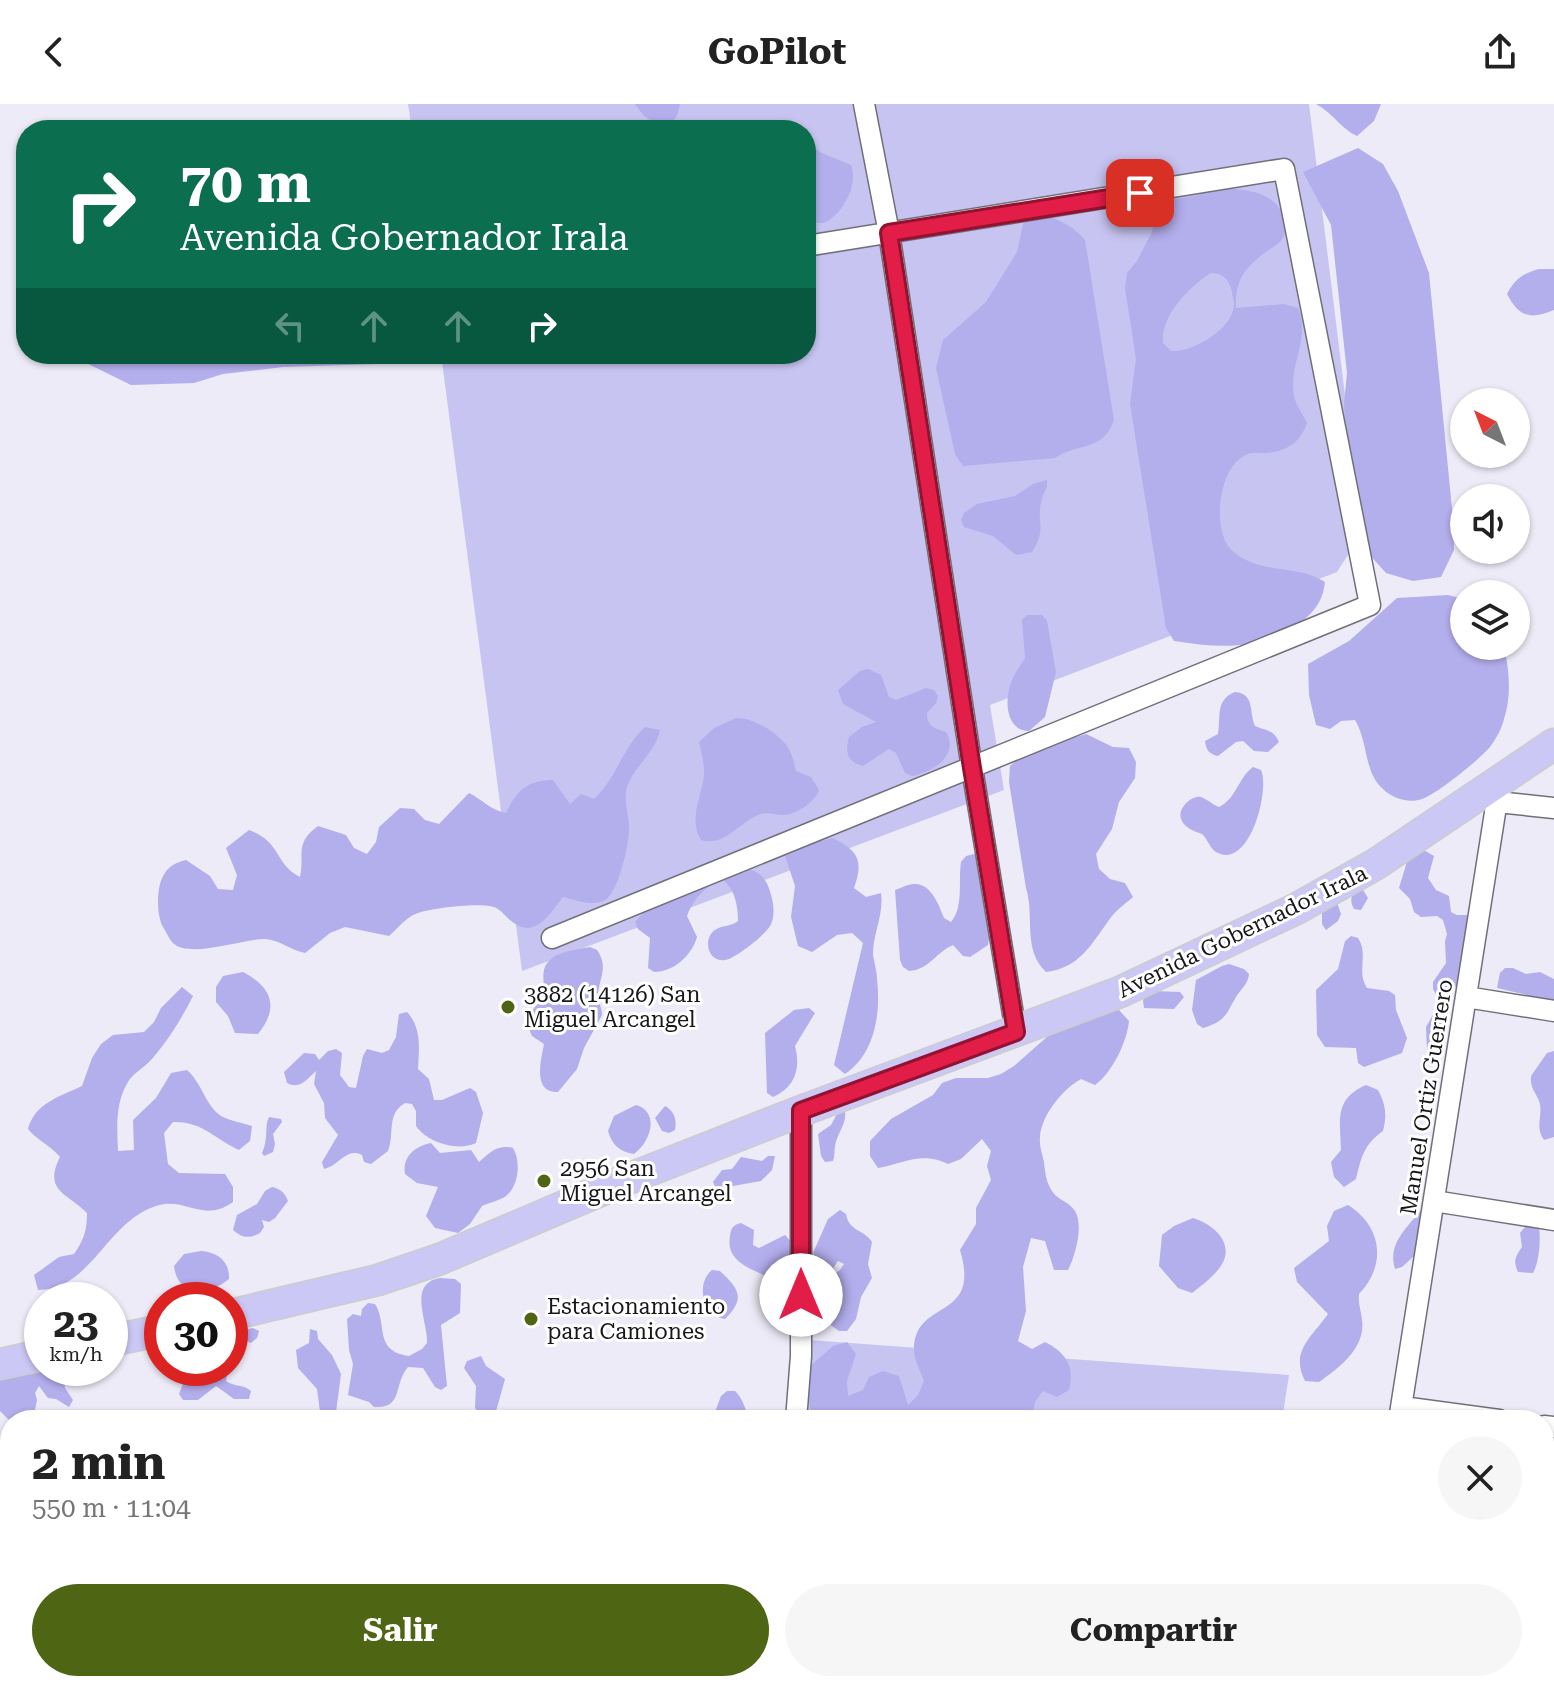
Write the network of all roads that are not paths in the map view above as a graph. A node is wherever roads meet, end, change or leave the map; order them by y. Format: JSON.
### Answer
{"nodes":[{"id":1,"x":864,"y":104,"type":"edge"},
{"id":2,"x":889,"y":233,"type":"junction"},
{"id":3,"x":816,"y":244,"type":"edge"},
{"id":4,"x":1554,"y":744,"type":"edge"},
{"id":5,"x":972,"y":768,"type":"junction"},
{"id":6,"x":1498,"y":792,"type":"junction"},
{"id":7,"x":1554,"y":808,"type":"edge"},
{"id":8,"x":552,"y":938,"type":"dead end"},
{"id":9,"x":1466,"y":997,"type":"junction"},
{"id":10,"x":1554,"y":1011,"type":"edge"},
{"id":11,"x":1016,"y":1032,"type":"junction"},
{"id":12,"x":801,"y":1111,"type":"junction"},
{"id":13,"x":1434,"y":1201,"type":"junction"},
{"id":14,"x":1554,"y":1220,"type":"edge"},
{"id":15,"x":248,"y":1311,"type":"edge"},
{"id":16,"x":24,"y":1359,"type":"edge"},
{"id":17,"x":0,"y":1364,"type":"edge"},
{"id":18,"x":797,"y":1410,"type":"edge"},
{"id":19,"x":1400,"y":1410,"type":"edge"}],
"edges":[{"from":1,"to":2,"type":"street"},
{"from":2,"to":3,"type":"street"},
{"from":2,"to":5,"type":"street"},
{"from":2,"to":5,"type":"street"},
{"from":4,"to":6,"type":"main road","name":"Avenida Gobernador Irala"},
{"from":5,"to":8,"type":"street"},
{"from":5,"to":11,"type":"street"},
{"from":6,"to":7,"type":"street"},
{"from":6,"to":9,"type":"street","name":"Manuel Ortiz Guerrero"},
{"from":6,"to":11,"type":"main road","name":"Avenida Gobernador Irala"},
{"from":9,"to":10,"type":"street"},
{"from":9,"to":13,"type":"street","name":"Manuel Ortiz Guerrero"},
{"from":11,"to":12,"type":"main road","name":"Avenida Gobernador Irala"},
{"from":12,"to":15,"type":"main road","name":"Avenida Gobernador Irala"},
{"from":12,"to":18,"type":"street"},
{"from":13,"to":14,"type":"street"},
{"from":13,"to":19,"type":"street","name":"Manuel Ortiz Guerrero"},
{"from":16,"to":17,"type":"main road"}]}
